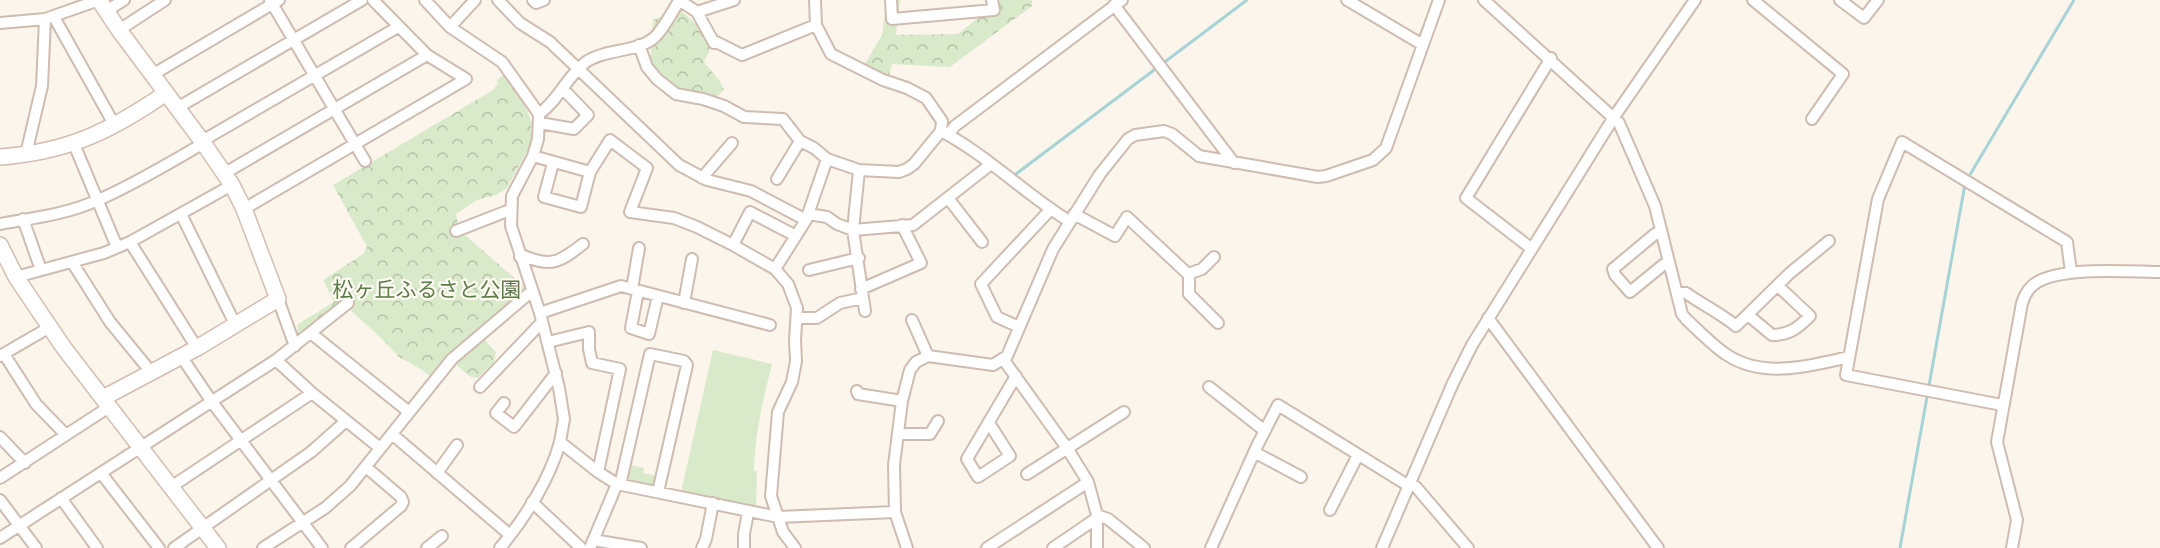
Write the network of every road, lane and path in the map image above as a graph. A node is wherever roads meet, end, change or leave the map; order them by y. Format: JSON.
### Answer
{"nodes":[{"id":1,"x":124,"y":0,"type":"edge"},
{"id":2,"x":165,"y":0,"type":"edge"},
{"id":3,"x":362,"y":0,"type":"edge"},
{"id":4,"x":374,"y":0,"type":"edge"},
{"id":5,"x":425,"y":0,"type":"edge"},
{"id":6,"x":475,"y":0,"type":"edge"},
{"id":7,"x":498,"y":0,"type":"edge"},
{"id":8,"x":533,"y":0,"type":"edge"},
{"id":9,"x":544,"y":0,"type":"edge"},
{"id":10,"x":679,"y":0,"type":"edge"},
{"id":11,"x":734,"y":0,"type":"edge"},
{"id":12,"x":815,"y":0,"type":"edge"},
{"id":13,"x":891,"y":0,"type":"edge"},
{"id":14,"x":992,"y":0,"type":"edge"},
{"id":15,"x":1347,"y":0,"type":"edge"},
{"id":16,"x":1439,"y":0,"type":"edge"},
{"id":17,"x":1484,"y":0,"type":"edge"},
{"id":18,"x":1695,"y":0,"type":"edge"},
{"id":19,"x":1753,"y":0,"type":"edge"},
{"id":20,"x":1840,"y":0,"type":"edge"},
{"id":21,"x":1878,"y":0,"type":"edge"},
{"id":22,"x":274,"y":1,"type":"edge"},
{"id":23,"x":1118,"y":2,"type":"edge"},
{"id":24,"x":103,"y":6,"type":"edge"},
{"id":25,"x":697,"y":12,"type":"junction"},
{"id":26,"x":50,"y":18,"type":"junction"},
{"id":27,"x":0,"y":23,"type":"edge"},
{"id":28,"x":816,"y":25,"type":"junction"},
{"id":29,"x":398,"y":27,"type":"junction"},
{"id":30,"x":450,"y":27,"type":"junction"},
{"id":31,"x":119,"y":30,"type":"junction"},
{"id":32,"x":293,"y":41,"type":"junction"},
{"id":33,"x":639,"y":45,"type":"junction"},
{"id":34,"x":1422,"y":45,"type":"junction"},
{"id":35,"x":427,"y":56,"type":"junction"},
{"id":36,"x":1551,"y":58,"type":"junction"},
{"id":37,"x":578,"y":69,"type":"junction"},
{"id":38,"x":152,"y":75,"type":"junction"},
{"id":39,"x":314,"y":76,"type":"junction"},
{"id":40,"x":563,"y":89,"type":"junction"},
{"id":41,"x":166,"y":93,"type":"junction"},
{"id":42,"x":177,"y":108,"type":"junction"},
{"id":43,"x":334,"y":110,"type":"junction"},
{"id":44,"x":1614,"y":117,"type":"junction"},
{"id":45,"x":540,"y":118,"type":"junction"},
{"id":46,"x":1812,"y":119,"type":"dead end"},
{"id":47,"x":115,"y":126,"type":"junction"},
{"id":48,"x":944,"y":133,"type":"junction"},
{"id":49,"x":800,"y":141,"type":"junction"},
{"id":50,"x":203,"y":142,"type":"junction"},
{"id":51,"x":732,"y":143,"type":"dead end"},
{"id":52,"x":74,"y":144,"type":"junction"},
{"id":53,"x":355,"y":145,"type":"junction"},
{"id":54,"x":26,"y":154,"type":"junction"},
{"id":55,"x":533,"y":156,"type":"junction"},
{"id":56,"x":0,"y":157,"type":"edge"},
{"id":57,"x":827,"y":159,"type":"junction"},
{"id":58,"x":365,"y":161,"type":"dead end"},
{"id":59,"x":553,"y":163,"type":"junction"},
{"id":60,"x":1234,"y":163,"type":"junction"},
{"id":61,"x":991,"y":164,"type":"junction"},
{"id":62,"x":859,"y":170,"type":"junction"},
{"id":63,"x":590,"y":172,"type":"junction"},
{"id":64,"x":702,"y":178,"type":"junction"},
{"id":65,"x":229,"y":179,"type":"junction"},
{"id":66,"x":777,"y":179,"type":"dead end"},
{"id":67,"x":948,"y":198,"type":"junction"},
{"id":68,"x":97,"y":201,"type":"junction"},
{"id":69,"x":244,"y":209,"type":"junction"},
{"id":70,"x":510,"y":210,"type":"junction"},
{"id":71,"x":1050,"y":210,"type":"junction"},
{"id":72,"x":181,"y":214,"type":"junction"},
{"id":73,"x":807,"y":217,"type":"junction"},
{"id":74,"x":1072,"y":218,"type":"junction"},
{"id":75,"x":23,"y":219,"type":"junction"},
{"id":76,"x":0,"y":224,"type":"edge"},
{"id":77,"x":902,"y":225,"type":"junction"},
{"id":78,"x":853,"y":230,"type":"junction"},
{"id":79,"x":456,"y":231,"type":"dead end"},
{"id":80,"x":1661,"y":232,"type":"junction"},
{"id":81,"x":796,"y":236,"type":"junction"},
{"id":82,"x":1829,"y":241,"type":"dead end"},
{"id":83,"x":130,"y":242,"type":"junction"},
{"id":84,"x":982,"y":242,"type":"dead end"},
{"id":85,"x":583,"y":244,"type":"dead end"},
{"id":86,"x":0,"y":245,"type":"edge"},
{"id":87,"x":733,"y":245,"type":"junction"},
{"id":88,"x":117,"y":247,"type":"junction"},
{"id":89,"x":639,"y":248,"type":"dead end"},
{"id":90,"x":1532,"y":249,"type":"junction"},
{"id":91,"x":520,"y":257,"type":"junction"},
{"id":92,"x":1214,"y":257,"type":"dead end"},
{"id":93,"x":859,"y":258,"type":"junction"},
{"id":94,"x":692,"y":259,"type":"dead end"},
{"id":95,"x":72,"y":262,"type":"junction"},
{"id":96,"x":1669,"y":263,"type":"junction"},
{"id":97,"x":4,"y":264,"type":"edge"},
{"id":98,"x":41,"y":270,"type":"junction"},
{"id":99,"x":775,"y":270,"type":"junction"},
{"id":100,"x":809,"y":270,"type":"dead end"},
{"id":101,"x":2071,"y":272,"type":"junction"},
{"id":102,"x":2160,"y":272,"type":"edge"},
{"id":103,"x":1188,"y":273,"type":"junction"},
{"id":104,"x":16,"y":277,"type":"junction"},
{"id":105,"x":1778,"y":286,"type":"junction"},
{"id":106,"x":635,"y":290,"type":"junction"},
{"id":107,"x":532,"y":291,"type":"junction"},
{"id":108,"x":1678,"y":293,"type":"junction"},
{"id":109,"x":862,"y":294,"type":"junction"},
{"id":110,"x":658,"y":296,"type":"junction"},
{"id":111,"x":278,"y":299,"type":"junction"},
{"id":112,"x":348,"y":303,"type":"dead end"},
{"id":113,"x":684,"y":303,"type":"junction"},
{"id":114,"x":865,"y":311,"type":"dead end"},
{"id":115,"x":1748,"y":315,"type":"junction"},
{"id":116,"x":541,"y":317,"type":"junction"},
{"id":117,"x":797,"y":318,"type":"junction"},
{"id":118,"x":1488,"y":318,"type":"junction"},
{"id":119,"x":912,"y":320,"type":"dead end"},
{"id":120,"x":1218,"y":323,"type":"dead end"},
{"id":121,"x":235,"y":324,"type":"junction"},
{"id":122,"x":770,"y":325,"type":"dead end"},
{"id":123,"x":50,"y":327,"type":"junction"},
{"id":124,"x":1018,"y":327,"type":"junction"},
{"id":125,"x":312,"y":334,"type":"junction"},
{"id":126,"x":548,"y":342,"type":"junction"},
{"id":127,"x":295,"y":346,"type":"junction"},
{"id":128,"x":197,"y":348,"type":"junction"},
{"id":129,"x":2,"y":355,"type":"edge"},
{"id":130,"x":181,"y":356,"type":"junction"},
{"id":131,"x":928,"y":356,"type":"junction"},
{"id":132,"x":1849,"y":357,"type":"junction"},
{"id":133,"x":1003,"y":359,"type":"junction"},
{"id":134,"x":276,"y":360,"type":"junction"},
{"id":135,"x":151,"y":372,"type":"junction"},
{"id":136,"x":556,"y":373,"type":"junction"},
{"id":137,"x":1016,"y":376,"type":"junction"},
{"id":138,"x":480,"y":387,"type":"dead end"},
{"id":139,"x":1209,"y":387,"type":"dead end"},
{"id":140,"x":857,"y":391,"type":"dead end"},
{"id":141,"x":312,"y":393,"type":"junction"},
{"id":142,"x":902,"y":401,"type":"junction"},
{"id":143,"x":212,"y":402,"type":"junction"},
{"id":144,"x":106,"y":403,"type":"junction"},
{"id":145,"x":504,"y":404,"type":"dead end"},
{"id":146,"x":2002,"y":405,"type":"junction"},
{"id":147,"x":409,"y":412,"type":"junction"},
{"id":148,"x":1124,"y":412,"type":"dead end"},
{"id":149,"x":346,"y":421,"type":"junction"},
{"id":150,"x":938,"y":421,"type":"dead end"},
{"id":151,"x":989,"y":423,"type":"junction"},
{"id":152,"x":1265,"y":431,"type":"junction"},
{"id":153,"x":392,"y":434,"type":"junction"},
{"id":154,"x":897,"y":434,"type":"junction"},
{"id":155,"x":66,"y":435,"type":"junction"},
{"id":156,"x":0,"y":437,"type":"edge"},
{"id":157,"x":242,"y":441,"type":"junction"},
{"id":158,"x":560,"y":442,"type":"junction"},
{"id":159,"x":457,"y":445,"type":"dead end"},
{"id":160,"x":140,"y":448,"type":"junction"},
{"id":161,"x":380,"y":448,"type":"junction"},
{"id":162,"x":1067,"y":448,"type":"junction"},
{"id":163,"x":1254,"y":452,"type":"junction"},
{"id":164,"x":1358,"y":455,"type":"junction"},
{"id":165,"x":25,"y":463,"type":"junction"},
{"id":166,"x":366,"y":467,"type":"junction"},
{"id":167,"x":598,"y":472,"type":"junction"},
{"id":168,"x":101,"y":473,"type":"junction"},
{"id":169,"x":437,"y":473,"type":"junction"},
{"id":170,"x":1027,"y":474,"type":"dead end"},
{"id":171,"x":1301,"y":477,"type":"dead end"},
{"id":172,"x":0,"y":478,"type":"edge"},
{"id":173,"x":272,"y":480,"type":"junction"},
{"id":174,"x":1088,"y":482,"type":"junction"},
{"id":175,"x":619,"y":485,"type":"junction"},
{"id":176,"x":1409,"y":485,"type":"junction"},
{"id":177,"x":171,"y":487,"type":"junction"},
{"id":178,"x":658,"y":492,"type":"junction"},
{"id":179,"x":61,"y":498,"type":"junction"},
{"id":180,"x":0,"y":500,"type":"edge"},
{"id":181,"x":532,"y":502,"type":"junction"},
{"id":182,"x":713,"y":503,"type":"junction"},
{"id":183,"x":1330,"y":510,"type":"dead end"},
{"id":184,"x":748,"y":512,"type":"junction"},
{"id":185,"x":895,"y":512,"type":"junction"},
{"id":186,"x":777,"y":517,"type":"junction"},
{"id":187,"x":1097,"y":517,"type":"junction"},
{"id":188,"x":303,"y":522,"type":"junction"},
{"id":189,"x":20,"y":525,"type":"junction"},
{"id":190,"x":203,"y":528,"type":"junction"},
{"id":191,"x":442,"y":536,"type":"dead end"},
{"id":192,"x":0,"y":538,"type":"edge"},
{"id":193,"x":507,"y":543,"type":"edge"},
{"id":194,"x":592,"y":544,"type":"edge"},
{"id":195,"x":1466,"y":547,"type":"edge"},
{"id":196,"x":36,"y":548,"type":"edge"},
{"id":197,"x":97,"y":548,"type":"edge"},
{"id":198,"x":159,"y":548,"type":"edge"},
{"id":199,"x":174,"y":548,"type":"edge"},
{"id":200,"x":218,"y":548,"type":"edge"},
{"id":201,"x":263,"y":548,"type":"edge"},
{"id":202,"x":322,"y":548,"type":"edge"},
{"id":203,"x":351,"y":548,"type":"edge"},
{"id":204,"x":426,"y":548,"type":"edge"},
{"id":205,"x":581,"y":548,"type":"edge"},
{"id":206,"x":641,"y":548,"type":"edge"},
{"id":207,"x":702,"y":548,"type":"edge"},
{"id":208,"x":744,"y":548,"type":"edge"},
{"id":209,"x":795,"y":548,"type":"edge"},
{"id":210,"x":907,"y":548,"type":"edge"},
{"id":211,"x":987,"y":548,"type":"edge"},
{"id":212,"x":1053,"y":548,"type":"edge"},
{"id":213,"x":1097,"y":548,"type":"edge"},
{"id":214,"x":1144,"y":548,"type":"edge"},
{"id":215,"x":1211,"y":548,"type":"edge"},
{"id":216,"x":1382,"y":548,"type":"edge"},
{"id":217,"x":1658,"y":548,"type":"edge"},
{"id":218,"x":2012,"y":548,"type":"edge"}],
"edges":[{"from":1,"to":24,"type":"street"},
{"from":2,"to":31,"type":"street"},
{"from":3,"to":32,"type":"street"},
{"from":4,"to":29,"type":"street"},
{"from":5,"to":30,"type":"street"},
{"from":6,"to":30,"type":"street"},
{"from":7,"to":37,"type":"street"},
{"from":8,"to":9,"type":"street"},
{"from":10,"to":25,"type":"street"},
{"from":10,"to":33,"type":"street"},
{"from":11,"to":25,"type":"street"},
{"from":12,"to":28,"type":"street"},
{"from":13,"to":14,"type":"street"},
{"from":15,"to":34,"type":"street"},
{"from":16,"to":34,"type":"street"},
{"from":17,"to":36,"type":"street"},
{"from":18,"to":44,"type":"street"},
{"from":19,"to":46,"type":"street"},
{"from":20,"to":21,"type":"street"},
{"from":22,"to":32,"type":"street"},
{"from":22,"to":38,"type":"street"},
{"from":23,"to":48,"type":"street"},
{"from":23,"to":60,"type":"street"},
{"from":24,"to":26,"type":"street"},
{"from":24,"to":31,"type":"street"},
{"from":25,"to":28,"type":"street"},
{"from":26,"to":27,"type":"street"},
{"from":26,"to":47,"type":"street"},
{"from":26,"to":54,"type":"street"},
{"from":28,"to":48,"type":"street"},
{"from":29,"to":35,"type":"street"},
{"from":29,"to":39,"type":"street"},
{"from":30,"to":45,"type":"street"},
{"from":31,"to":38,"type":"street"},
{"from":32,"to":39,"type":"street"},
{"from":32,"to":42,"type":"street"},
{"from":33,"to":37,"type":"street"},
{"from":33,"to":49,"type":"street"},
{"from":34,"to":60,"type":"street"},
{"from":35,"to":43,"type":"street"},
{"from":35,"to":53,"type":"street"},
{"from":36,"to":44,"type":"street"},
{"from":36,"to":90,"type":"street"},
{"from":37,"to":40,"type":"street"},
{"from":37,"to":64,"type":"street"},
{"from":38,"to":41,"type":"street"},
{"from":39,"to":43,"type":"street"},
{"from":39,"to":50,"type":"street"},
{"from":40,"to":45,"type":"street"},
{"from":40,"to":45,"type":"street"},
{"from":41,"to":42,"type":"street"},
{"from":41,"to":47,"type":"street"},
{"from":42,"to":50,"type":"street"},
{"from":43,"to":53,"type":"street"},
{"from":43,"to":65,"type":"street"},
{"from":44,"to":80,"type":"street"},
{"from":44,"to":90,"type":"street"},
{"from":45,"to":55,"type":"street"},
{"from":47,"to":52,"type":"street"},
{"from":48,"to":61,"type":"street"},
{"from":48,"to":62,"type":"street"},
{"from":49,"to":57,"type":"street"},
{"from":49,"to":66,"type":"street"},
{"from":50,"to":65,"type":"street"},
{"from":50,"to":68,"type":"street"},
{"from":51,"to":64,"type":"street"},
{"from":52,"to":54,"type":"street"},
{"from":52,"to":68,"type":"street"},
{"from":53,"to":58,"type":"street"},
{"from":53,"to":69,"type":"street"},
{"from":54,"to":56,"type":"street"},
{"from":55,"to":59,"type":"street"},
{"from":55,"to":70,"type":"street"},
{"from":57,"to":62,"type":"street"},
{"from":57,"to":73,"type":"street"},
{"from":59,"to":63,"type":"street"},
{"from":59,"to":63,"type":"street"},
{"from":60,"to":74,"type":"street"},
{"from":61,"to":67,"type":"street"},
{"from":61,"to":71,"type":"street"},
{"from":62,"to":78,"type":"street"},
{"from":63,"to":87,"type":"street"},
{"from":64,"to":73,"type":"street"},
{"from":65,"to":69,"type":"street"},
{"from":65,"to":72,"type":"street"},
{"from":67,"to":77,"type":"street"},
{"from":67,"to":84,"type":"street"},
{"from":68,"to":75,"type":"street"},
{"from":68,"to":88,"type":"street"},
{"from":69,"to":111,"type":"street"},
{"from":70,"to":79,"type":"street"},
{"from":70,"to":91,"type":"street"},
{"from":71,"to":74,"type":"street"},
{"from":71,"to":124,"type":"street"},
{"from":72,"to":83,"type":"street"},
{"from":72,"to":121,"type":"street"},
{"from":73,"to":78,"type":"street"},
{"from":73,"to":81,"type":"street"},
{"from":74,"to":103,"type":"street"},
{"from":74,"to":124,"type":"street"},
{"from":75,"to":76,"type":"street"},
{"from":75,"to":98,"type":"street"},
{"from":77,"to":78,"type":"street"},
{"from":77,"to":109,"type":"street"},
{"from":78,"to":93,"type":"street"},
{"from":80,"to":96,"type":"street"},
{"from":80,"to":96,"type":"street"},
{"from":81,"to":87,"type":"street"},
{"from":81,"to":99,"type":"street"},
{"from":82,"to":105,"type":"street"},
{"from":83,"to":88,"type":"street"},
{"from":83,"to":128,"type":"street"},
{"from":85,"to":91,"type":"street"},
{"from":86,"to":97,"type":"street"},
{"from":87,"to":99,"type":"street"},
{"from":88,"to":95,"type":"street"},
{"from":89,"to":106,"type":"street"},
{"from":90,"to":118,"type":"street"},
{"from":91,"to":107,"type":"street"},
{"from":92,"to":103,"type":"street"},
{"from":93,"to":100,"type":"street"},
{"from":93,"to":109,"type":"street"},
{"from":94,"to":113,"type":"street"},
{"from":95,"to":98,"type":"street"},
{"from":95,"to":135,"type":"street"},
{"from":96,"to":108,"type":"street"},
{"from":97,"to":104,"type":"street"},
{"from":98,"to":104,"type":"street"},
{"from":99,"to":117,"type":"street"},
{"from":101,"to":102,"type":"street"},
{"from":101,"to":132,"type":"street"},
{"from":101,"to":146,"type":"street"},
{"from":103,"to":120,"type":"street"},
{"from":104,"to":123,"type":"street"},
{"from":105,"to":115,"type":"street"},
{"from":105,"to":115,"type":"street"},
{"from":106,"to":110,"type":"street"},
{"from":106,"to":110,"type":"street"},
{"from":106,"to":116,"type":"street"},
{"from":107,"to":116,"type":"street"},
{"from":107,"to":147,"type":"street"},
{"from":108,"to":115,"type":"street"},
{"from":108,"to":132,"type":"street"},
{"from":109,"to":114,"type":"street"},
{"from":109,"to":117,"type":"street"},
{"from":110,"to":113,"type":"street"},
{"from":111,"to":121,"type":"street"},
{"from":111,"to":127,"type":"street"},
{"from":112,"to":125,"type":"street"},
{"from":113,"to":122,"type":"street"},
{"from":116,"to":126,"type":"street"},
{"from":116,"to":138,"type":"street"},
{"from":117,"to":186,"type":"street"},
{"from":118,"to":176,"type":"street"},
{"from":118,"to":217,"type":"street"},
{"from":119,"to":131,"type":"street"},
{"from":121,"to":128,"type":"street"},
{"from":123,"to":129,"type":"street"},
{"from":123,"to":144,"type":"street"},
{"from":124,"to":133,"type":"street"},
{"from":125,"to":127,"type":"street"},
{"from":125,"to":147,"type":"street"},
{"from":126,"to":136,"type":"street"},
{"from":126,"to":167,"type":"street"},
{"from":127,"to":134,"type":"street"},
{"from":128,"to":130,"type":"street"},
{"from":129,"to":155,"type":"street"},
{"from":130,"to":135,"type":"street"},
{"from":130,"to":143,"type":"street"},
{"from":131,"to":133,"type":"street"},
{"from":131,"to":142,"type":"street"},
{"from":132,"to":146,"type":"street"},
{"from":133,"to":137,"type":"street"},
{"from":134,"to":141,"type":"street"},
{"from":134,"to":143,"type":"street"},
{"from":135,"to":144,"type":"street"},
{"from":136,"to":145,"type":"street"},
{"from":136,"to":158,"type":"street"},
{"from":137,"to":151,"type":"street"},
{"from":137,"to":162,"type":"street"},
{"from":139,"to":152,"type":"street"},
{"from":140,"to":142,"type":"street"},
{"from":141,"to":149,"type":"street"},
{"from":141,"to":157,"type":"street"},
{"from":142,"to":154,"type":"street"},
{"from":143,"to":157,"type":"street"},
{"from":143,"to":160,"type":"street"},
{"from":144,"to":155,"type":"street"},
{"from":144,"to":160,"type":"street"},
{"from":146,"to":218,"type":"street"},
{"from":147,"to":153,"type":"street"},
{"from":148,"to":162,"type":"street"},
{"from":149,"to":161,"type":"street"},
{"from":149,"to":173,"type":"street"},
{"from":150,"to":154,"type":"street"},
{"from":151,"to":151,"type":"street"},
{"from":152,"to":163,"type":"street"},
{"from":152,"to":164,"type":"street"},
{"from":153,"to":161,"type":"street"},
{"from":153,"to":169,"type":"street"},
{"from":154,"to":185,"type":"street"},
{"from":155,"to":165,"type":"street"},
{"from":156,"to":165,"type":"street"},
{"from":157,"to":173,"type":"street"},
{"from":157,"to":177,"type":"street"},
{"from":158,"to":167,"type":"street"},
{"from":158,"to":181,"type":"street"},
{"from":159,"to":169,"type":"street"},
{"from":160,"to":168,"type":"street"},
{"from":160,"to":177,"type":"street"},
{"from":161,"to":166,"type":"street"},
{"from":162,"to":170,"type":"street"},
{"from":162,"to":174,"type":"street"},
{"from":163,"to":171,"type":"street"},
{"from":163,"to":215,"type":"street"},
{"from":164,"to":176,"type":"street"},
{"from":164,"to":183,"type":"street"},
{"from":165,"to":172,"type":"street"},
{"from":166,"to":188,"type":"street"},
{"from":166,"to":203,"type":"street"},
{"from":167,"to":175,"type":"street"},
{"from":168,"to":179,"type":"street"},
{"from":168,"to":198,"type":"street"},
{"from":169,"to":193,"type":"street"},
{"from":173,"to":188,"type":"street"},
{"from":173,"to":190,"type":"street"},
{"from":174,"to":187,"type":"street"},
{"from":174,"to":211,"type":"street"},
{"from":175,"to":178,"type":"street"},
{"from":175,"to":178,"type":"street"},
{"from":175,"to":194,"type":"street"},
{"from":176,"to":195,"type":"street"},
{"from":176,"to":216,"type":"street"},
{"from":177,"to":190,"type":"street"},
{"from":178,"to":182,"type":"street"},
{"from":179,"to":189,"type":"street"},
{"from":179,"to":197,"type":"street"},
{"from":180,"to":189,"type":"street"},
{"from":181,"to":193,"type":"street"},
{"from":181,"to":205,"type":"street"},
{"from":182,"to":184,"type":"street"},
{"from":182,"to":207,"type":"street"},
{"from":184,"to":186,"type":"street"},
{"from":184,"to":208,"type":"street"},
{"from":185,"to":186,"type":"street"},
{"from":185,"to":210,"type":"street"},
{"from":186,"to":209,"type":"street"},
{"from":187,"to":212,"type":"street"},
{"from":187,"to":213,"type":"street"},
{"from":187,"to":214,"type":"street"},
{"from":188,"to":201,"type":"street"},
{"from":188,"to":202,"type":"street"},
{"from":189,"to":192,"type":"street"},
{"from":189,"to":196,"type":"street"},
{"from":190,"to":199,"type":"street"},
{"from":190,"to":200,"type":"street"},
{"from":191,"to":204,"type":"street"},
{"from":194,"to":206,"type":"street"}]}
